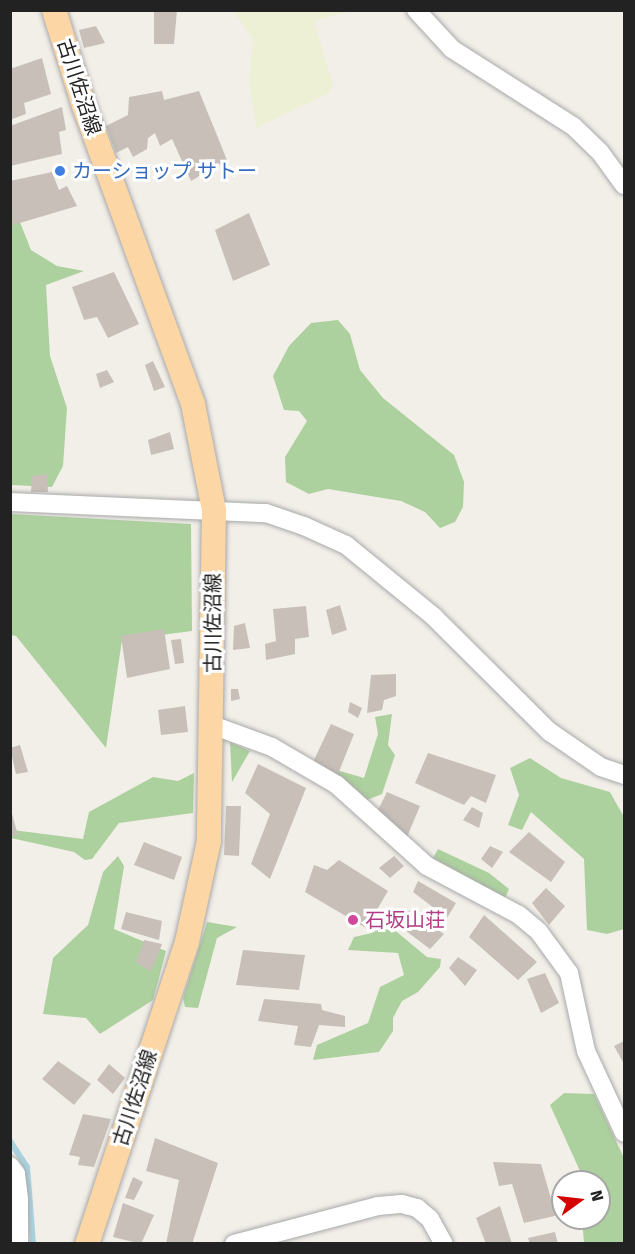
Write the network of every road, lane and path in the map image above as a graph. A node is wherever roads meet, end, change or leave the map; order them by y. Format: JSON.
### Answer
{"nodes":[{"id":1,"x":54,"y":10,"type":"edge"},
{"id":2,"x":416,"y":10,"type":"edge"},
{"id":3,"x":624,"y":185,"type":"edge"},
{"id":4,"x":10,"y":502,"type":"edge"},
{"id":5,"x":214,"y":510,"type":"junction"},
{"id":6,"x":212,"y":725,"type":"junction"},
{"id":7,"x":624,"y":775,"type":"edge"},
{"id":8,"x":624,"y":1133,"type":"edge"},
{"id":9,"x":10,"y":1166,"type":"edge"},
{"id":10,"x":19,"y":1244,"type":"edge"},
{"id":11,"x":87,"y":1244,"type":"edge"},
{"id":12,"x":234,"y":1244,"type":"edge"},
{"id":13,"x":444,"y":1244,"type":"edge"}],
"edges":[{"from":1,"to":5,"type":"main road","name":"古川佐沼線"},
{"from":2,"to":3,"type":"street"},
{"from":4,"to":5,"type":"street"},
{"from":5,"to":6,"type":"main road","name":"古川佐沼線"},
{"from":5,"to":7,"type":"street"},
{"from":6,"to":8,"type":"street"},
{"from":6,"to":11,"type":"main road","name":"古川佐沼線"},
{"from":9,"to":10,"type":"street"},
{"from":12,"to":13,"type":"street"}]}
